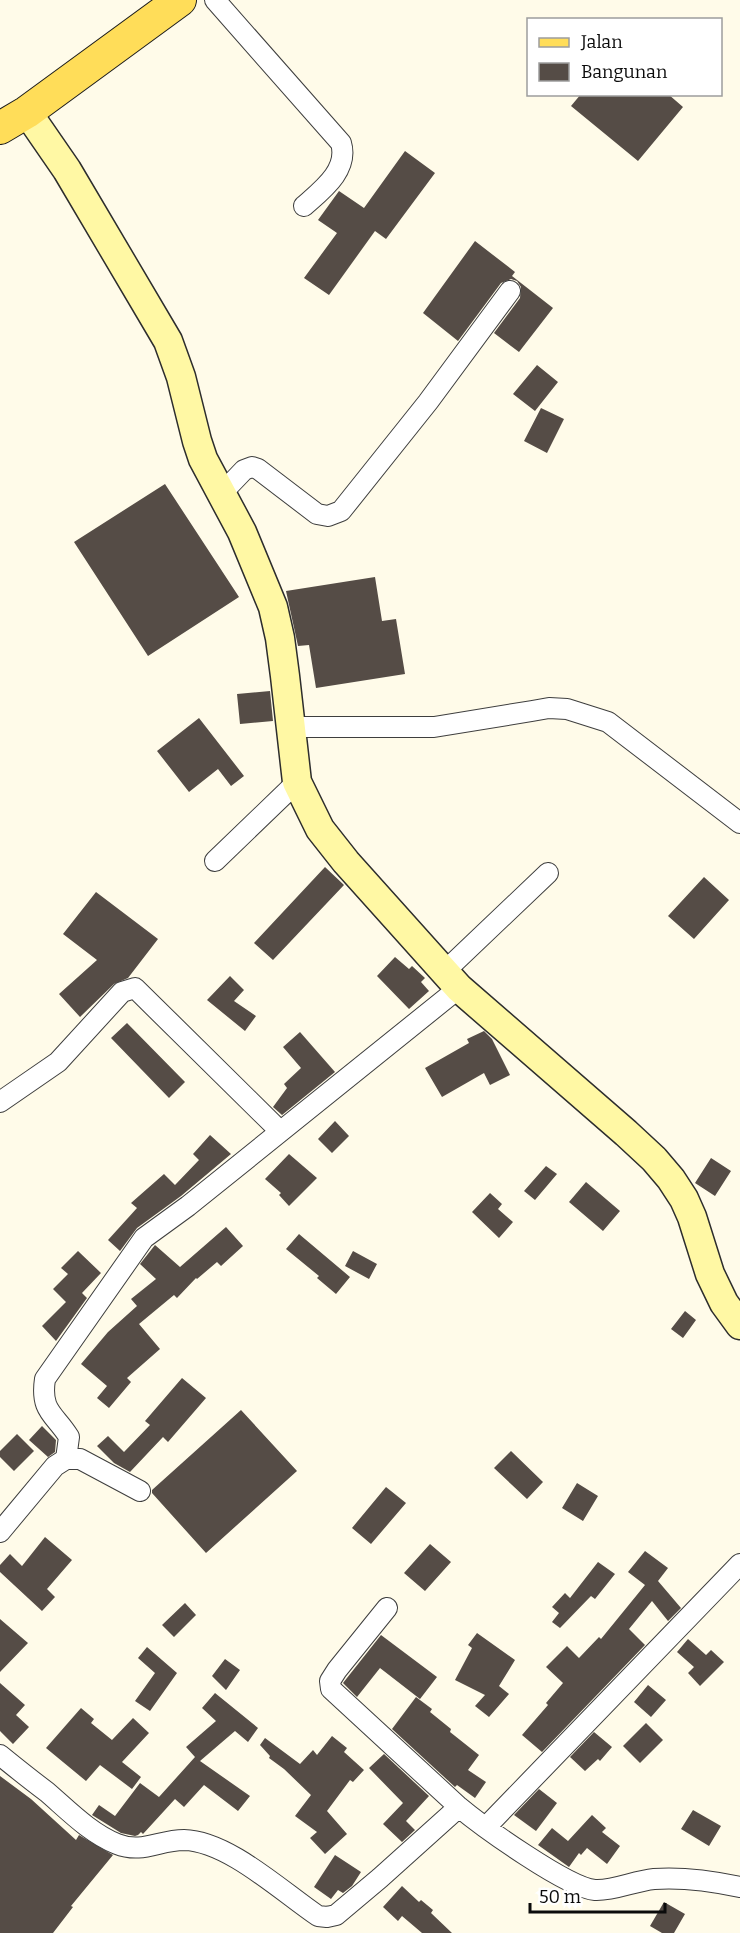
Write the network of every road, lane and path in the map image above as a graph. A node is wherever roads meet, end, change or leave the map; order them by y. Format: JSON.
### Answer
{"nodes":[{"id":1,"x":180,"y":0,"type":"edge"},
{"id":2,"x":215,"y":0,"type":"edge"},
{"id":3,"x":27,"y":112,"type":"junction"},
{"id":4,"x":0,"y":128,"type":"edge"},
{"id":5,"x":0,"y":135,"type":"edge"},
{"id":6,"x":304,"y":206,"type":"dead end"},
{"id":7,"x":510,"y":291,"type":"dead end"},
{"id":8,"x":222,"y":493,"type":"junction"},
{"id":9,"x":291,"y":727,"type":"junction"},
{"id":10,"x":297,"y":782,"type":"junction"},
{"id":11,"x":740,"y":823,"type":"edge"},
{"id":12,"x":215,"y":861,"type":"dead end"},
{"id":13,"x":548,"y":873,"type":"dead end"},
{"id":14,"x":452,"y":980,"type":"junction"},
{"id":15,"x":0,"y":1102,"type":"edge"},
{"id":16,"x":280,"y":1131,"type":"junction"},
{"id":17,"x":740,"y":1325,"type":"edge"},
{"id":18,"x":66,"y":1459,"type":"junction"},
{"id":19,"x":140,"y":1491,"type":"dead end"},
{"id":20,"x":0,"y":1532,"type":"edge"},
{"id":21,"x":740,"y":1564,"type":"edge"},
{"id":22,"x":387,"y":1608,"type":"dead end"},
{"id":23,"x":0,"y":1755,"type":"edge"},
{"id":24,"x":459,"y":1807,"type":"junction"},
{"id":25,"x":486,"y":1827,"type":"junction"},
{"id":26,"x":740,"y":1887,"type":"edge"}],
"edges":[{"from":1,"to":3,"type":"main road"},
{"from":2,"to":6,"type":"street"},
{"from":3,"to":4,"type":"main road"},
{"from":3,"to":5,"type":"main road"},
{"from":3,"to":8,"type":"street"},
{"from":7,"to":8,"type":"street"},
{"from":8,"to":9,"type":"street"},
{"from":9,"to":10,"type":"street"},
{"from":9,"to":11,"type":"street"},
{"from":10,"to":12,"type":"street"},
{"from":10,"to":14,"type":"street"},
{"from":13,"to":14,"type":"street"},
{"from":14,"to":16,"type":"street"},
{"from":14,"to":17,"type":"street"},
{"from":15,"to":16,"type":"street"},
{"from":16,"to":18,"type":"street"},
{"from":18,"to":19,"type":"street"},
{"from":18,"to":20,"type":"street"},
{"from":21,"to":25,"type":"street"},
{"from":22,"to":24,"type":"street"},
{"from":23,"to":24,"type":"street"},
{"from":24,"to":25,"type":"street"},
{"from":25,"to":26,"type":"street"}]}
